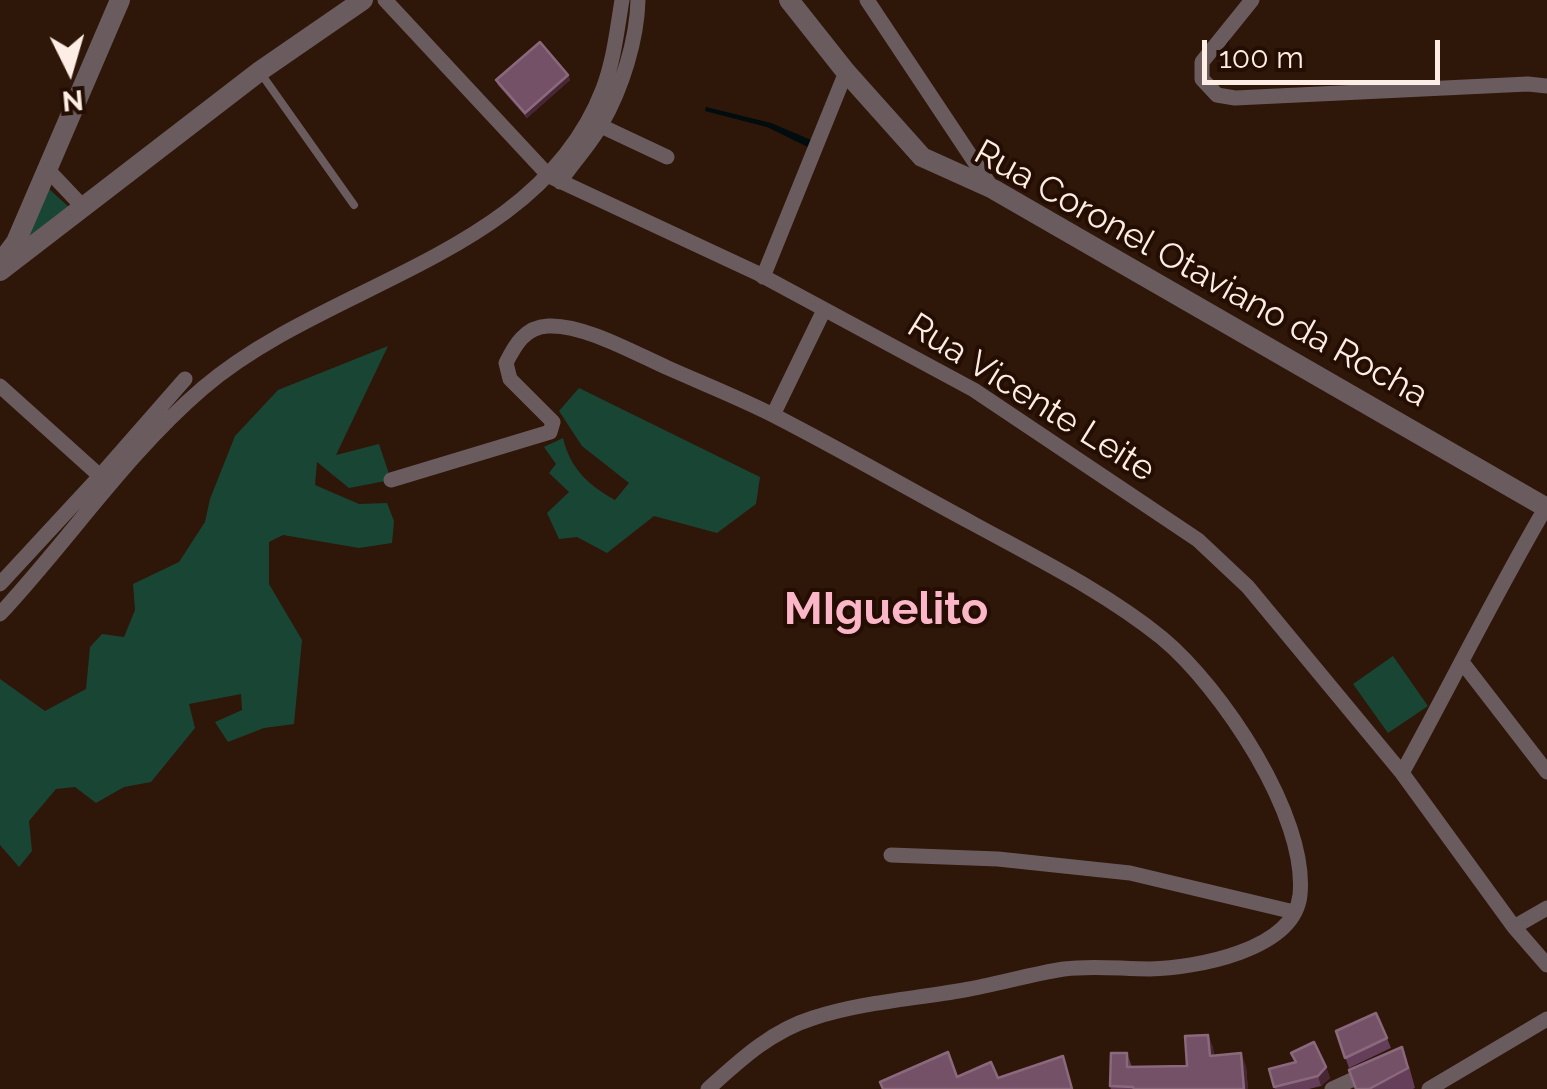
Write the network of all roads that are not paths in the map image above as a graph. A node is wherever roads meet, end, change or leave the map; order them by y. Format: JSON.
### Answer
{"nodes":[{"id":1,"x":120,"y":0,"type":"edge"},
{"id":2,"x":363,"y":0,"type":"edge"},
{"id":3,"x":385,"y":0,"type":"edge"},
{"id":4,"x":622,"y":0,"type":"edge"},
{"id":5,"x":638,"y":0,"type":"edge"},
{"id":6,"x":789,"y":0,"type":"edge"},
{"id":7,"x":867,"y":0,"type":"edge"},
{"id":8,"x":1252,"y":0,"type":"edge"},
{"id":9,"x":260,"y":71,"type":"junction"},
{"id":10,"x":846,"y":72,"type":"junction"},
{"id":11,"x":1547,"y":86,"type":"edge"},
{"id":12,"x":601,"y":126,"type":"junction"},
{"id":13,"x":667,"y":157,"type":"dead end"},
{"id":14,"x":47,"y":169,"type":"junction"},
{"id":15,"x":554,"y":178,"type":"junction"},
{"id":16,"x":993,"y":189,"type":"junction"},
{"id":17,"x":354,"y":206,"type":"dead end"},
{"id":18,"x":83,"y":207,"type":"junction"},
{"id":19,"x":0,"y":263,"type":"edge"},
{"id":20,"x":0,"y":271,"type":"edge"},
{"id":21,"x":763,"y":277,"type":"junction"},
{"id":22,"x":824,"y":310,"type":"junction"},
{"id":23,"x":186,"y":379,"type":"dead end"},
{"id":24,"x":0,"y":386,"type":"edge"},
{"id":25,"x":774,"y":415,"type":"junction"},
{"id":26,"x":106,"y":479,"type":"junction"},
{"id":27,"x":391,"y":480,"type":"dead end"},
{"id":28,"x":1546,"y":507,"type":"edge"},
{"id":29,"x":0,"y":584,"type":"edge"},
{"id":30,"x":0,"y":614,"type":"edge"},
{"id":31,"x":1462,"y":662,"type":"junction"},
{"id":32,"x":1402,"y":772,"type":"junction"},
{"id":33,"x":1547,"y":772,"type":"edge"},
{"id":34,"x":890,"y":855,"type":"dead end"},
{"id":35,"x":1547,"y":908,"type":"edge"},
{"id":36,"x":1294,"y":912,"type":"junction"},
{"id":37,"x":1514,"y":927,"type":"junction"},
{"id":38,"x":1547,"y":965,"type":"edge"},
{"id":39,"x":1547,"y":1020,"type":"edge"},
{"id":40,"x":1385,"y":1064,"type":"edge"},
{"id":41,"x":1437,"y":1087,"type":"edge"},
{"id":42,"x":708,"y":1089,"type":"edge"},
{"id":43,"x":1332,"y":1089,"type":"edge"}],
"edges":[{"from":1,"to":14,"type":"street"},
{"from":2,"to":9,"type":"street"},
{"from":3,"to":15,"type":"street","name":"Rua Vicente Leite"},
{"from":4,"to":15,"type":"street"},
{"from":5,"to":12,"type":"street"},
{"from":6,"to":10,"type":"street","name":"Rua Coronel Otaviano da Rocha"},
{"from":7,"to":16,"type":"street"},
{"from":8,"to":11,"type":"street"},
{"from":9,"to":17,"type":"lane"},
{"from":9,"to":18,"type":"street"},
{"from":10,"to":16,"type":"street","name":"Rua Coronel Otaviano da Rocha"},
{"from":10,"to":21,"type":"street"},
{"from":12,"to":13,"type":"street"},
{"from":12,"to":15,"type":"street"},
{"from":14,"to":18,"type":"street"},
{"from":14,"to":19,"type":"street"},
{"from":15,"to":21,"type":"street","name":"Rua Vicente Leite"},
{"from":15,"to":26,"type":"street"},
{"from":16,"to":28,"type":"street","name":"Rua Coronel Otaviano da Rocha"},
{"from":18,"to":20,"type":"street"},
{"from":21,"to":22,"type":"street","name":"Rua Vicente Leite"},
{"from":22,"to":25,"type":"street"},
{"from":22,"to":32,"type":"street","name":"Rua Vicente Leite"},
{"from":23,"to":26,"type":"street"},
{"from":24,"to":26,"type":"street"},
{"from":25,"to":27,"type":"street"},
{"from":25,"to":36,"type":"street"},
{"from":26,"to":29,"type":"street"},
{"from":26,"to":30,"type":"street"},
{"from":28,"to":31,"type":"street"},
{"from":31,"to":32,"type":"street"},
{"from":31,"to":33,"type":"street"},
{"from":32,"to":37,"type":"street","name":"Rua Vicente Leite"},
{"from":34,"to":36,"type":"street"},
{"from":35,"to":37,"type":"street"},
{"from":36,"to":42,"type":"street"},
{"from":37,"to":38,"type":"street","name":"Rua Vicente Leite"},
{"from":39,"to":41,"type":"street"},
{"from":40,"to":43,"type":"street"}]}
